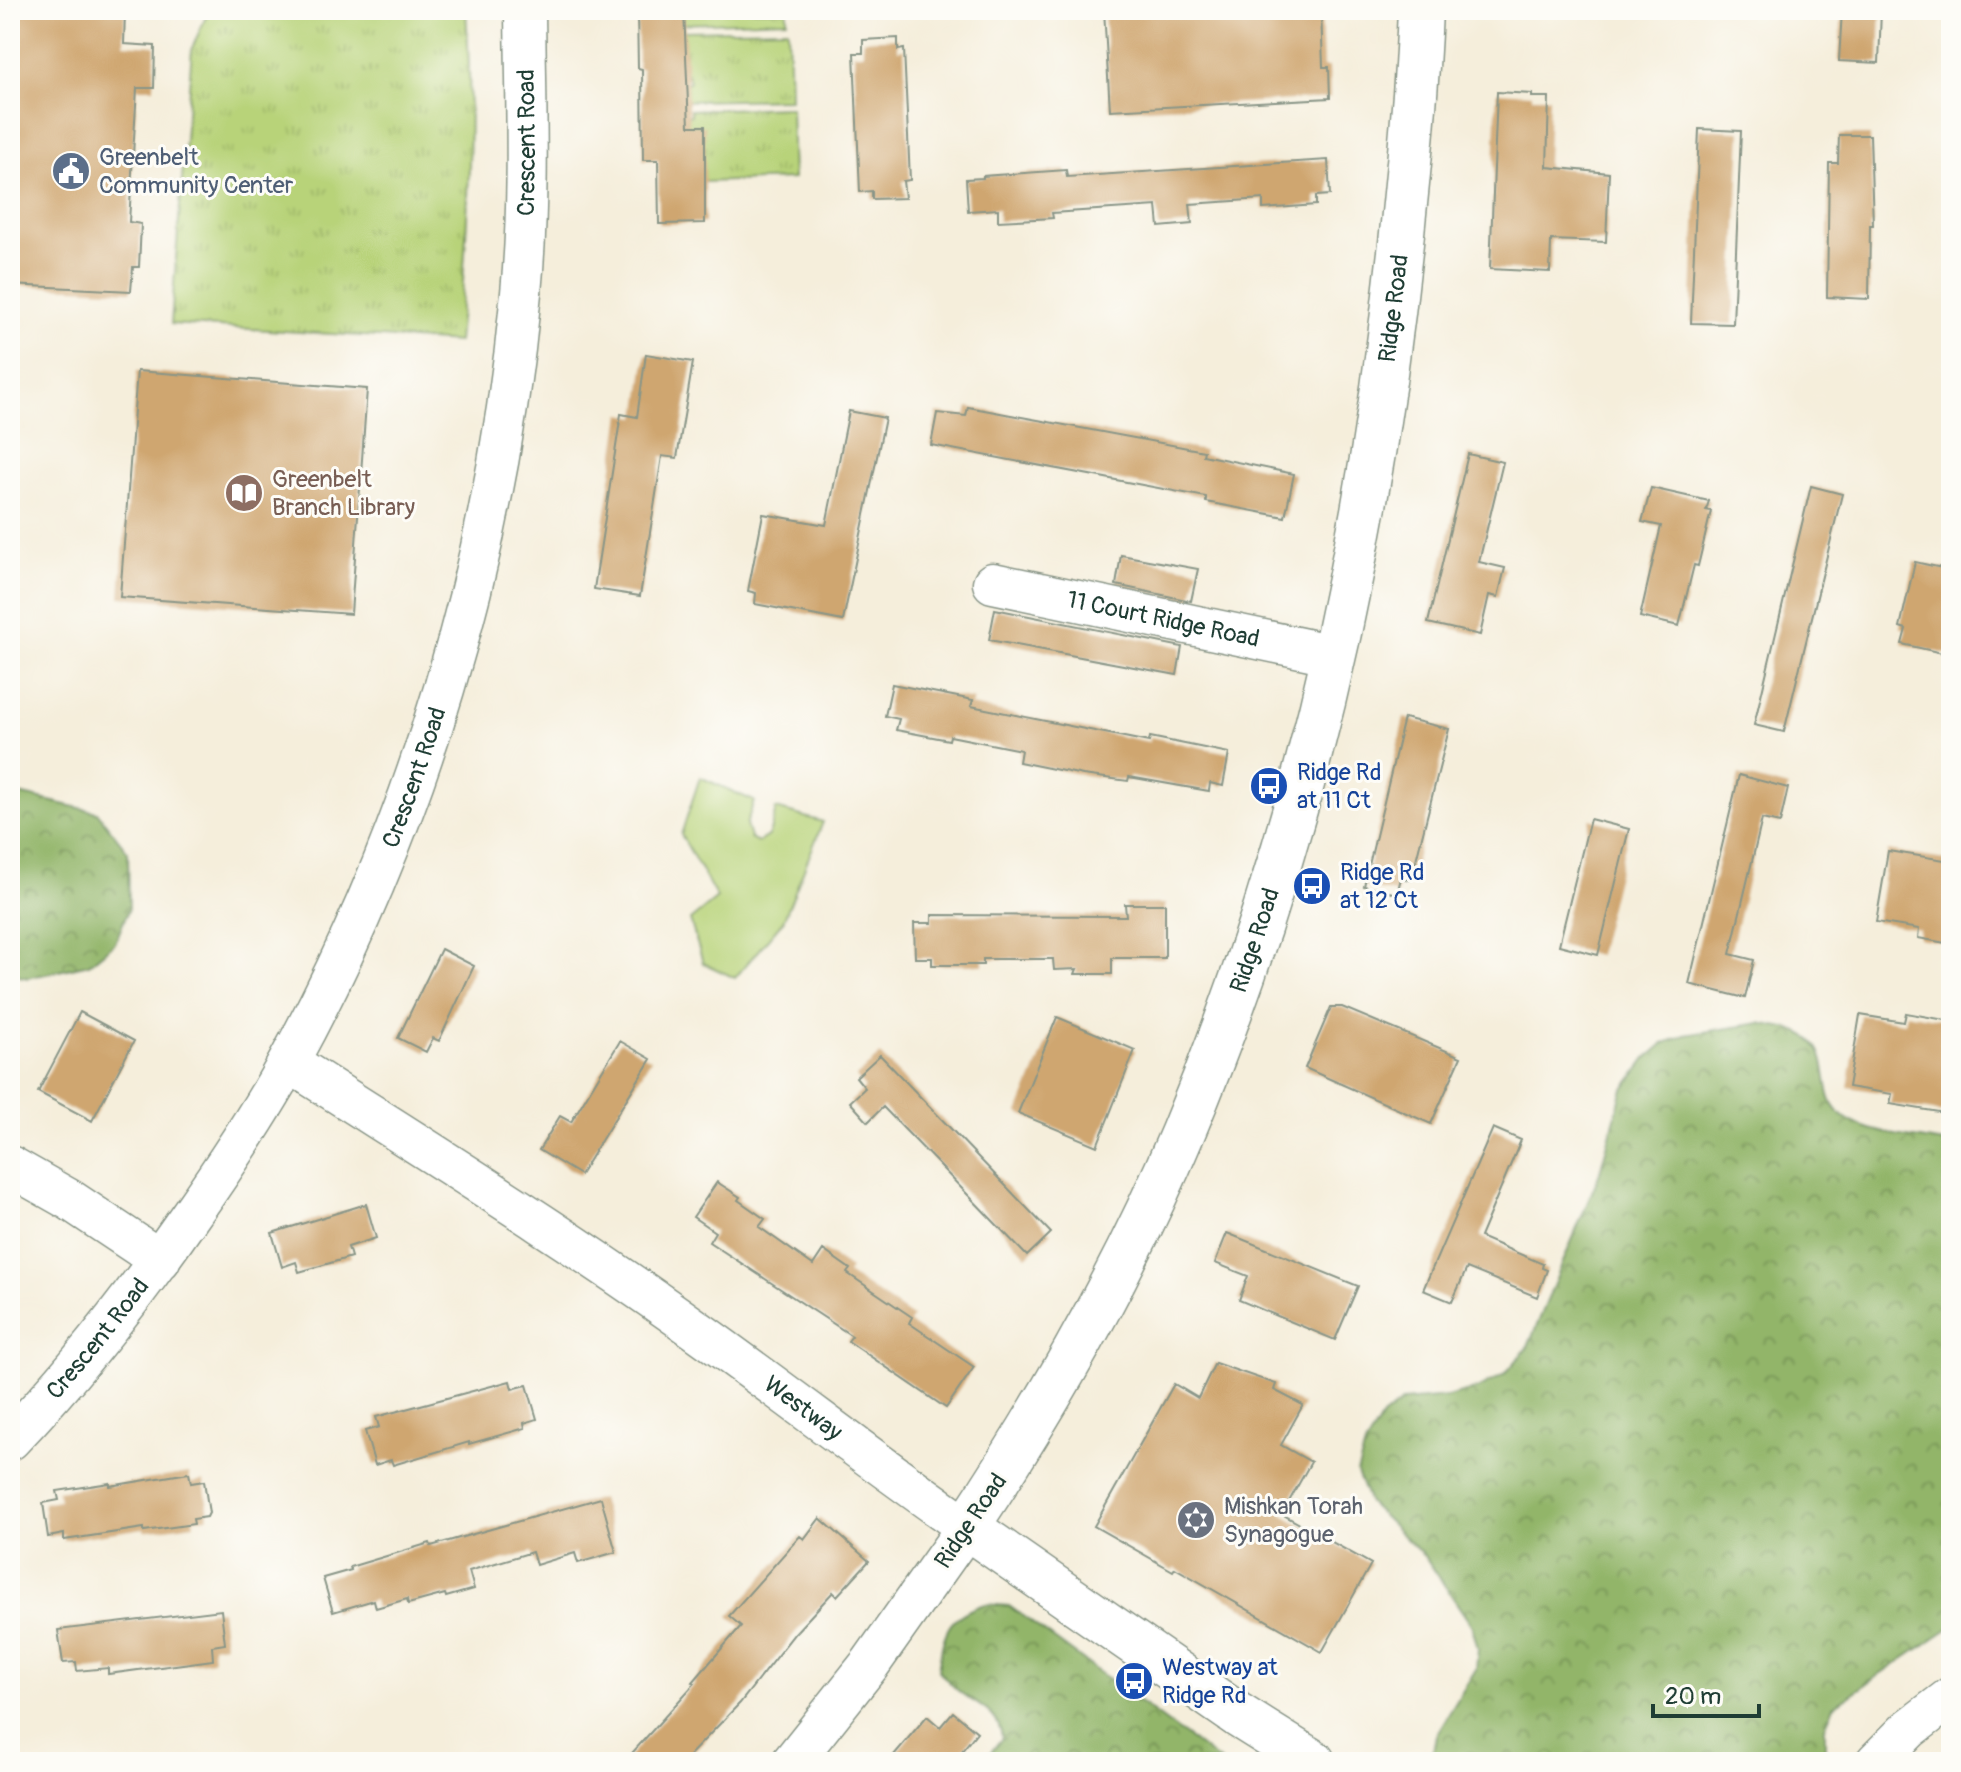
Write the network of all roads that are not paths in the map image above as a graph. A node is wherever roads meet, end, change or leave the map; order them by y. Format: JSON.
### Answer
{"nodes":[{"id":1,"x":525,"y":10,"type":"edge"},
{"id":2,"x":1420,"y":10,"type":"edge"},
{"id":3,"x":993,"y":583,"type":"dead end"},
{"id":4,"x":1334,"y":655,"type":"junction"},
{"id":5,"x":289,"y":1062,"type":"junction"},
{"id":6,"x":10,"y":1166,"type":"edge"},
{"id":7,"x":160,"y":1260,"type":"junction"},
{"id":8,"x":10,"y":1440,"type":"edge"},
{"id":9,"x":967,"y":1527,"type":"junction"},
{"id":10,"x":1951,"y":1697,"type":"edge"},
{"id":11,"x":792,"y":1762,"type":"edge"},
{"id":12,"x":1313,"y":1762,"type":"edge"},
{"id":13,"x":1876,"y":1762,"type":"edge"}],
"edges":[{"from":1,"to":5,"type":"street","name":"Crescent Road"},
{"from":2,"to":4,"type":"street","name":"Ridge Road"},
{"from":3,"to":4,"type":"street","name":"11 Court Ridge Road"},
{"from":4,"to":9,"type":"street","name":"Ridge Road"},
{"from":5,"to":7,"type":"street","name":"Crescent Road"},
{"from":5,"to":9,"type":"street","name":"Westway"},
{"from":6,"to":7,"type":"street"},
{"from":7,"to":8,"type":"street","name":"Crescent Road"},
{"from":9,"to":11,"type":"street","name":"Ridge Road"},
{"from":9,"to":12,"type":"street","name":"Westway"},
{"from":10,"to":13,"type":"street"}]}
